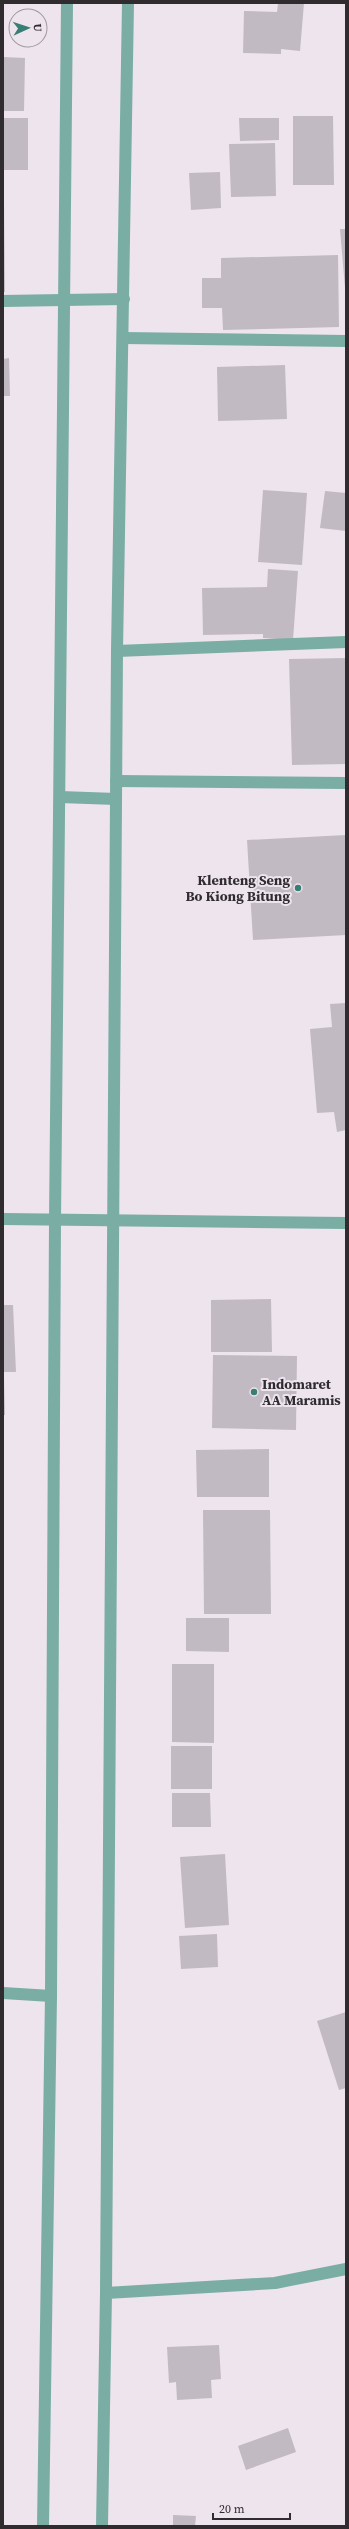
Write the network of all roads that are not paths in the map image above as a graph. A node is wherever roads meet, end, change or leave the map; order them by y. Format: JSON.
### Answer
{"nodes":[{"id":1,"x":67,"y":3,"type":"edge"},
{"id":2,"x":128,"y":3,"type":"edge"},
{"id":3,"x":124,"y":299,"type":"junction"},
{"id":4,"x":66,"y":300,"type":"junction"},
{"id":5,"x":3,"y":301,"type":"edge"},
{"id":6,"x":123,"y":338,"type":"junction"},
{"id":7,"x":346,"y":341,"type":"edge"},
{"id":8,"x":346,"y":642,"type":"edge"},
{"id":9,"x":118,"y":651,"type":"junction"},
{"id":10,"x":116,"y":781,"type":"junction"},
{"id":11,"x":346,"y":783,"type":"edge"},
{"id":12,"x":60,"y":797,"type":"junction"},
{"id":13,"x":116,"y":799,"type":"junction"},
{"id":14,"x":3,"y":1219,"type":"edge"},
{"id":15,"x":112,"y":1220,"type":"junction"},
{"id":16,"x":55,"y":1221,"type":"junction"},
{"id":17,"x":346,"y":1223,"type":"edge"},
{"id":18,"x":3,"y":1993,"type":"edge"},
{"id":19,"x":51,"y":1996,"type":"junction"},
{"id":20,"x":346,"y":2269,"type":"edge"},
{"id":21,"x":106,"y":2293,"type":"junction"},
{"id":22,"x":44,"y":2526,"type":"edge"},
{"id":23,"x":102,"y":2526,"type":"edge"}],
"edges":[{"from":1,"to":4,"type":"street"},
{"from":2,"to":3,"type":"street"},
{"from":3,"to":4,"type":"street"},
{"from":3,"to":6,"type":"street"},
{"from":4,"to":5,"type":"street"},
{"from":4,"to":12,"type":"street"},
{"from":6,"to":7,"type":"street"},
{"from":6,"to":9,"type":"street"},
{"from":8,"to":9,"type":"street"},
{"from":9,"to":10,"type":"street"},
{"from":10,"to":11,"type":"street"},
{"from":10,"to":13,"type":"street"},
{"from":12,"to":13,"type":"street"},
{"from":12,"to":16,"type":"street"},
{"from":13,"to":15,"type":"street"},
{"from":14,"to":16,"type":"street"},
{"from":15,"to":16,"type":"street"},
{"from":15,"to":17,"type":"street"},
{"from":15,"to":21,"type":"street"},
{"from":16,"to":19,"type":"street"},
{"from":18,"to":19,"type":"street"},
{"from":19,"to":22,"type":"street"},
{"from":20,"to":21,"type":"street"},
{"from":21,"to":23,"type":"street"}]}
